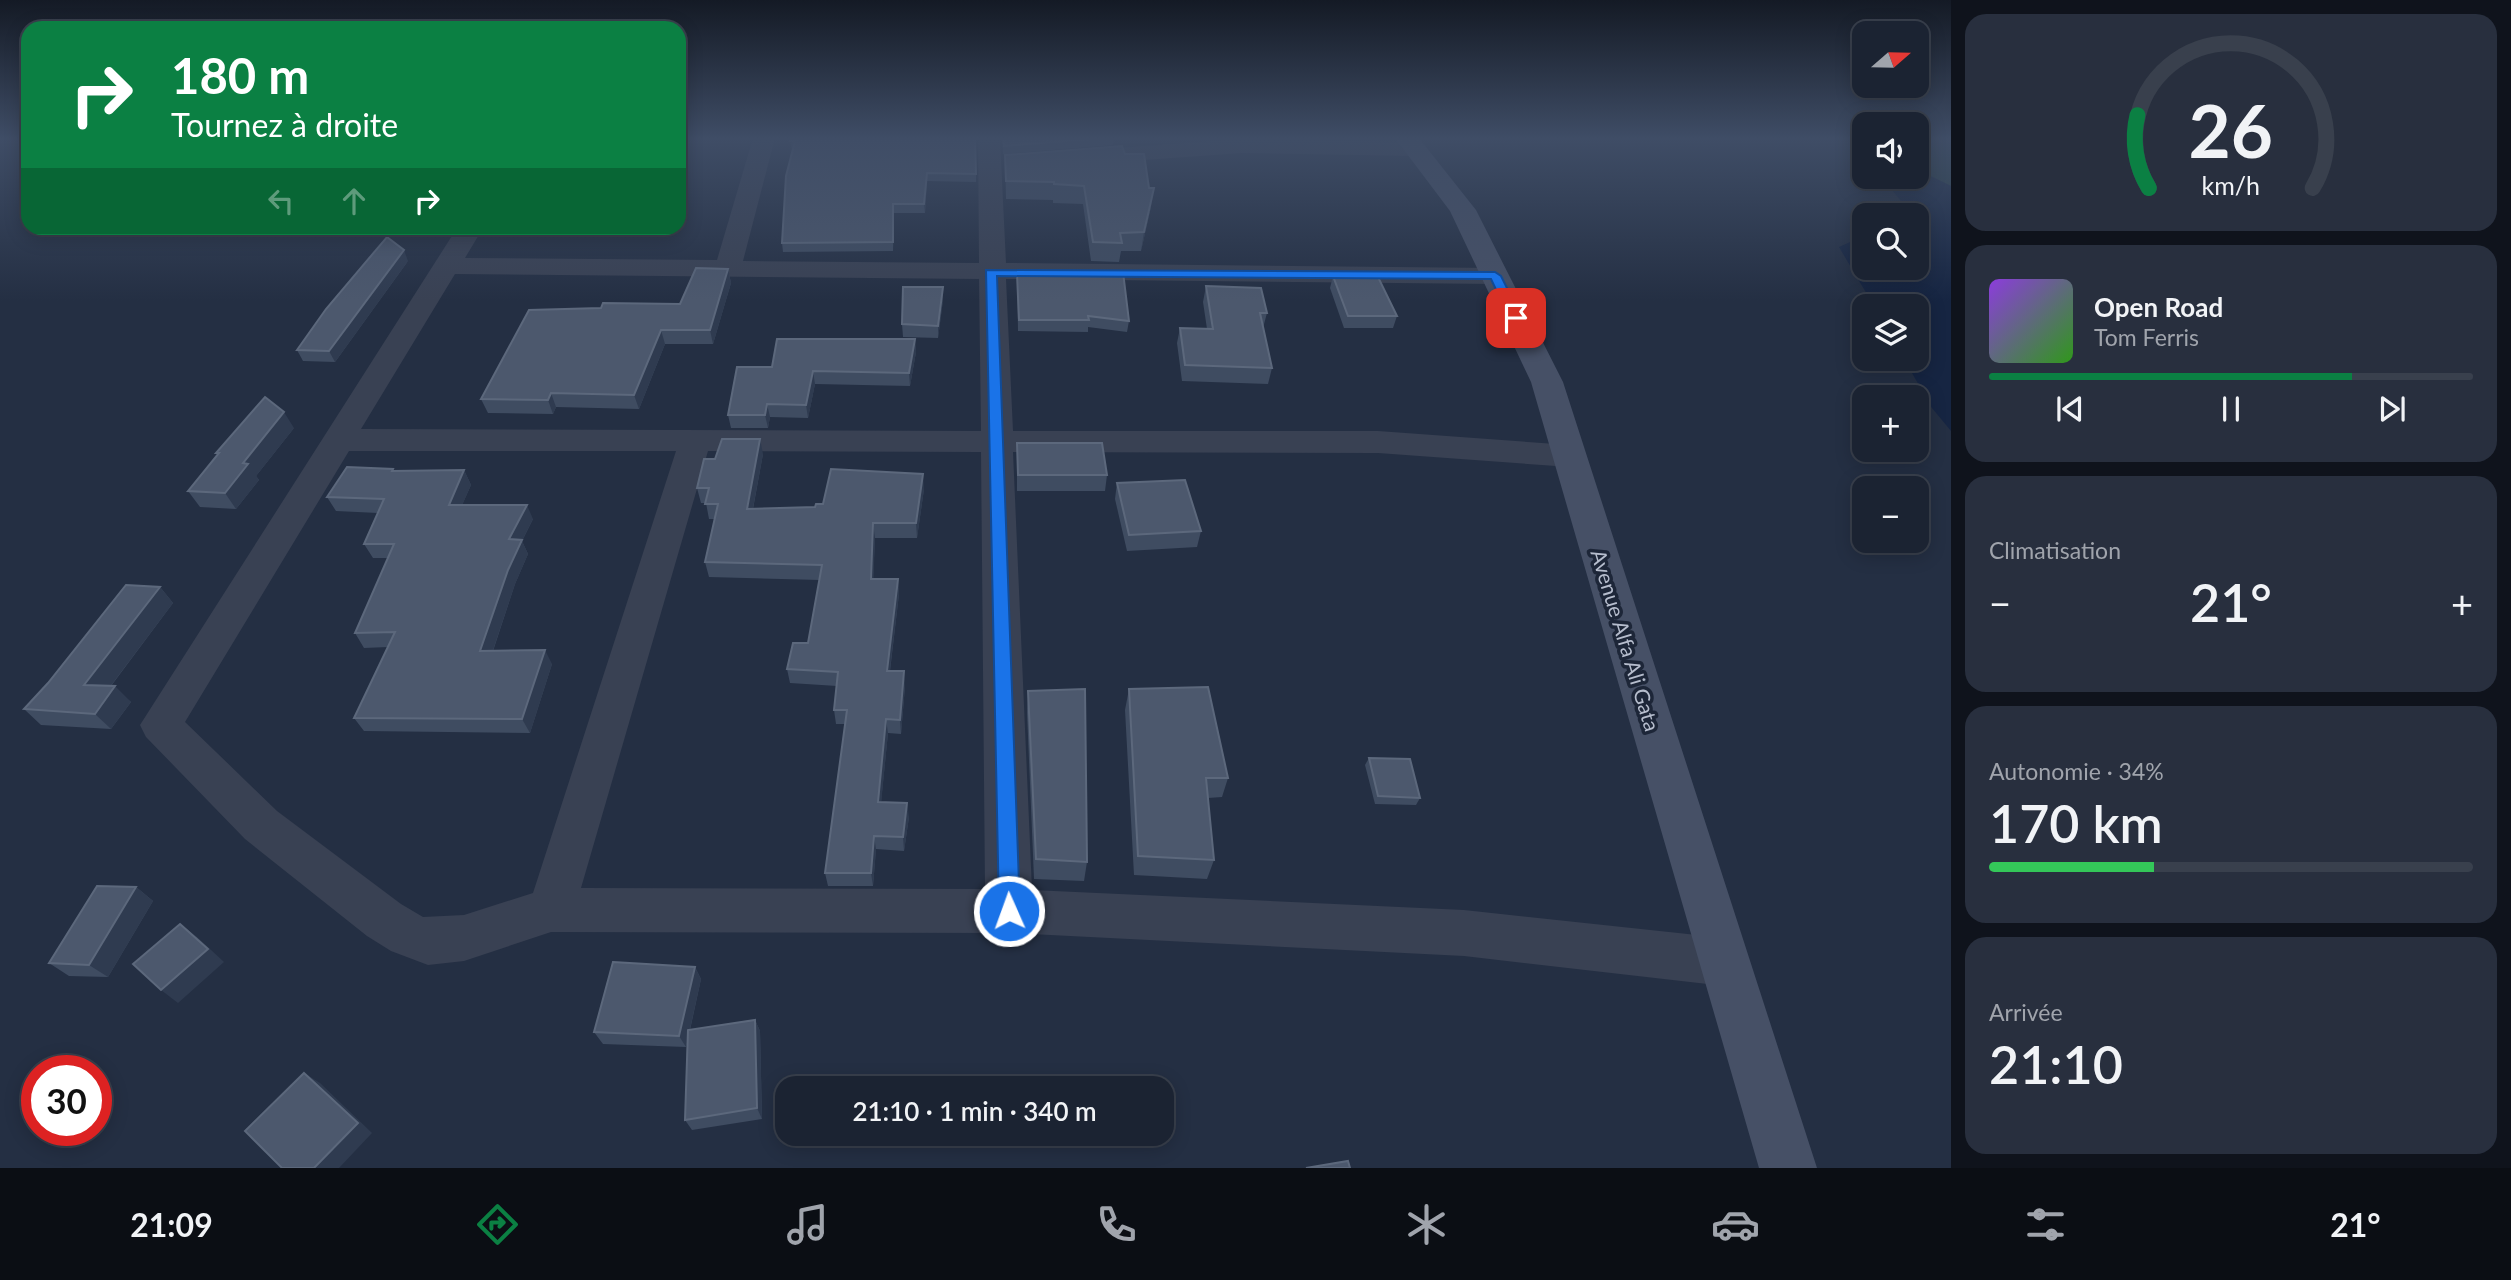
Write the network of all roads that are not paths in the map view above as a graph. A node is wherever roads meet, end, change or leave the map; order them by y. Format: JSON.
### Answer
{"nodes":[{"id":1,"x":749,"y":193,"type":"edge"},
{"id":2,"x":990,"y":193,"type":"edge"},
{"id":3,"x":1449,"y":193,"type":"edge"},
{"id":4,"x":466,"y":235,"type":"edge"},
{"id":5,"x":446,"y":266,"type":"junction"},
{"id":6,"x":727,"y":271,"type":"junction"},
{"id":7,"x":990,"y":272,"type":"junction"},
{"id":8,"x":1495,"y":276,"type":"junction"},
{"id":9,"x":338,"y":440,"type":"junction"},
{"id":10,"x":695,"y":440,"type":"junction"},
{"id":11,"x":996,"y":441,"type":"junction"},
{"id":12,"x":1570,"y":456,"type":"junction"},
{"id":13,"x":551,"y":910,"type":"junction"},
{"id":14,"x":1009,"y":911,"type":"junction"},
{"id":15,"x":1725,"y":962,"type":"junction"},
{"id":16,"x":1788,"y":1168,"type":"edge"}],
"edges":[{"from":1,"to":6,"type":"street"},
{"from":2,"to":7,"type":"street"},
{"from":3,"to":8,"type":"street","name":"Avenue Alfa Ali Gata"},
{"from":4,"to":5,"type":"street"},
{"from":5,"to":6,"type":"street"},
{"from":5,"to":9,"type":"street"},
{"from":6,"to":7,"type":"street"},
{"from":7,"to":8,"type":"street"},
{"from":7,"to":11,"type":"street"},
{"from":8,"to":12,"type":"street","name":"Avenue Alfa Ali Gata"},
{"from":9,"to":10,"type":"street"},
{"from":9,"to":13,"type":"street"},
{"from":10,"to":11,"type":"street"},
{"from":10,"to":13,"type":"street"},
{"from":11,"to":12,"type":"street"},
{"from":11,"to":14,"type":"street"},
{"from":12,"to":15,"type":"street","name":"Avenue Alfa Ali Gata"},
{"from":13,"to":14,"type":"street"},
{"from":14,"to":15,"type":"street"},
{"from":15,"to":16,"type":"street","name":"Avenue Alfa Ali Gata"}]}
